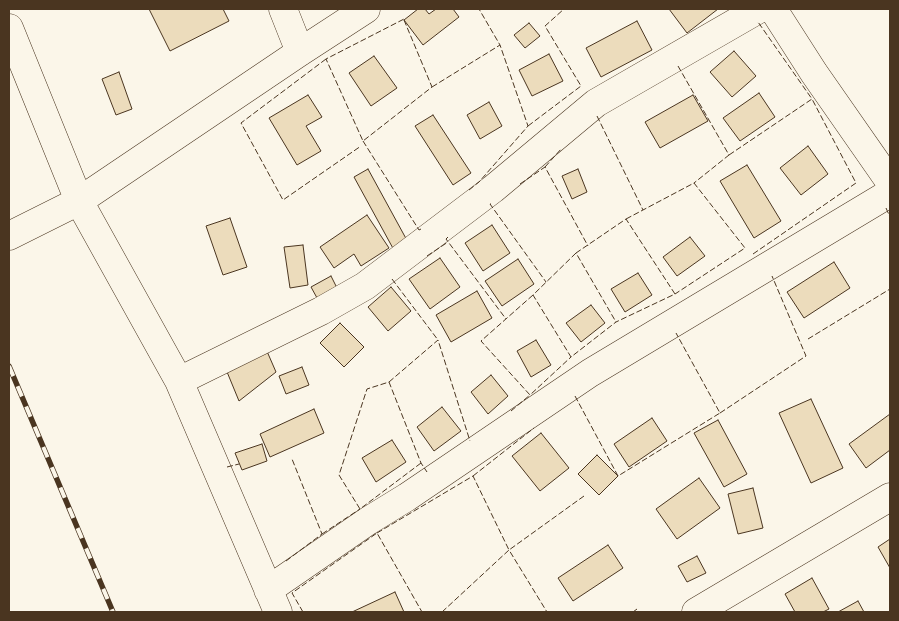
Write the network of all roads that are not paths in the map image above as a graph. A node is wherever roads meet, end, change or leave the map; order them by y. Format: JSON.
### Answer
{"nodes":[{"id":1,"x":283,"y":9,"type":"edge"},
{"id":2,"x":366,"y":9,"type":"edge"},
{"id":3,"x":758,"y":9,"type":"edge"},
{"id":4,"x":773,"y":9,"type":"edge"},
{"id":5,"x":9,"y":28,"type":"edge"},
{"id":6,"x":300,"y":52,"type":"junction"},
{"id":7,"x":890,"y":182,"type":"edge"},
{"id":8,"x":890,"y":193,"type":"edge"},
{"id":9,"x":79,"y":201,"type":"junction"},
{"id":10,"x":9,"y":236,"type":"edge"},
{"id":11,"x":179,"y":381,"type":"junction"},
{"id":12,"x":890,"y":497,"type":"edge"},
{"id":13,"x":273,"y":601,"type":"edge"},
{"id":14,"x":696,"y":612,"type":"edge"}],
"edges":[{"from":1,"to":6,"type":"street"},
{"from":2,"to":6,"type":"street"},
{"from":3,"to":11,"type":"street"},
{"from":4,"to":7,"type":"street"},
{"from":5,"to":9,"type":"street"},
{"from":6,"to":9,"type":"street"},
{"from":8,"to":13,"type":"street"},
{"from":9,"to":10,"type":"street"},
{"from":9,"to":11,"type":"street"},
{"from":11,"to":13,"type":"street"},
{"from":12,"to":14,"type":"street"}]}
